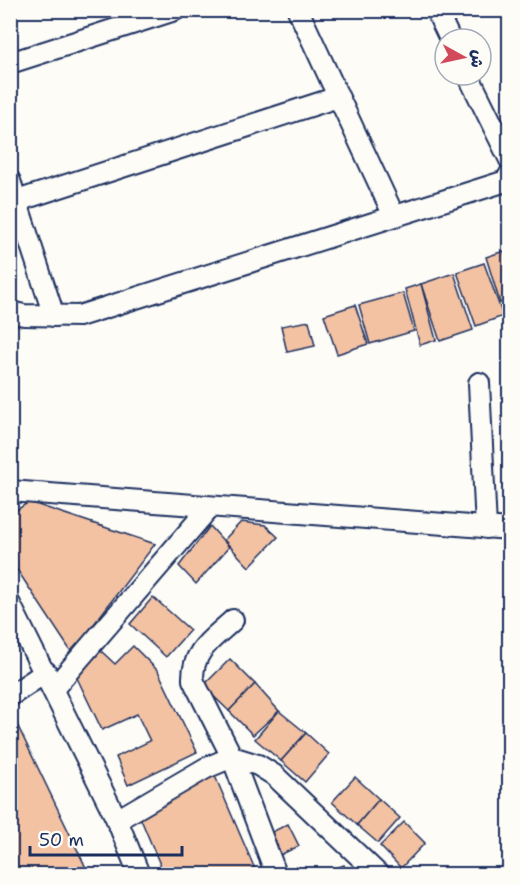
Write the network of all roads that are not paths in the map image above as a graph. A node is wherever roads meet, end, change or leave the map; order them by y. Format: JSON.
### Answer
{"nodes":[{"id":1,"x":174,"y":10,"type":"edge"},
{"id":2,"x":298,"y":10,"type":"edge"},
{"id":3,"x":436,"y":10,"type":"edge"},
{"id":4,"x":444,"y":27,"type":"edge"},
{"id":5,"x":10,"y":63,"type":"edge"},
{"id":6,"x":474,"y":87,"type":"edge"},
{"id":7,"x":338,"y":97,"type":"junction"},
{"id":8,"x":510,"y":160,"type":"edge"},
{"id":9,"x":510,"y":174,"type":"edge"},
{"id":10,"x":10,"y":181,"type":"edge"},
{"id":11,"x":14,"y":200,"type":"edge"},
{"id":12,"x":394,"y":216,"type":"junction"},
{"id":13,"x":10,"y":312,"type":"edge"},
{"id":14,"x":54,"y":316,"type":"junction"},
{"id":15,"x":479,"y":383,"type":"dead end"},
{"id":16,"x":10,"y":491,"type":"edge"},
{"id":17,"x":208,"y":508,"type":"junction"},
{"id":18,"x":486,"y":528,"type":"junction"},
{"id":19,"x":510,"y":529,"type":"edge"},
{"id":20,"x":10,"y":604,"type":"edge"},
{"id":21,"x":233,"y":620,"type":"dead end"},
{"id":22,"x":50,"y":680,"type":"junction"},
{"id":23,"x":10,"y":696,"type":"edge"},
{"id":24,"x":232,"y":756,"type":"junction"},
{"id":25,"x":117,"y":820,"type":"junction"},
{"id":26,"x":139,"y":874,"type":"edge"},
{"id":27,"x":276,"y":874,"type":"edge"},
{"id":28,"x":378,"y":874,"type":"edge"}],
"edges":[{"from":1,"to":5,"type":"street"},
{"from":2,"to":7,"type":"street"},
{"from":3,"to":4,"type":"street"},
{"from":6,"to":8,"type":"street"},
{"from":7,"to":11,"type":"street"},
{"from":7,"to":12,"type":"street"},
{"from":9,"to":12,"type":"street"},
{"from":10,"to":11,"type":"street"},
{"from":11,"to":14,"type":"street"},
{"from":12,"to":14,"type":"street"},
{"from":13,"to":14,"type":"street"},
{"from":15,"to":18,"type":"street"},
{"from":16,"to":17,"type":"street"},
{"from":17,"to":18,"type":"street"},
{"from":17,"to":22,"type":"street"},
{"from":18,"to":19,"type":"street"},
{"from":20,"to":22,"type":"street"},
{"from":21,"to":24,"type":"street"},
{"from":22,"to":23,"type":"street"},
{"from":22,"to":25,"type":"street"},
{"from":24,"to":25,"type":"street"},
{"from":24,"to":27,"type":"street"},
{"from":24,"to":28,"type":"street"},
{"from":25,"to":26,"type":"street"}]}
